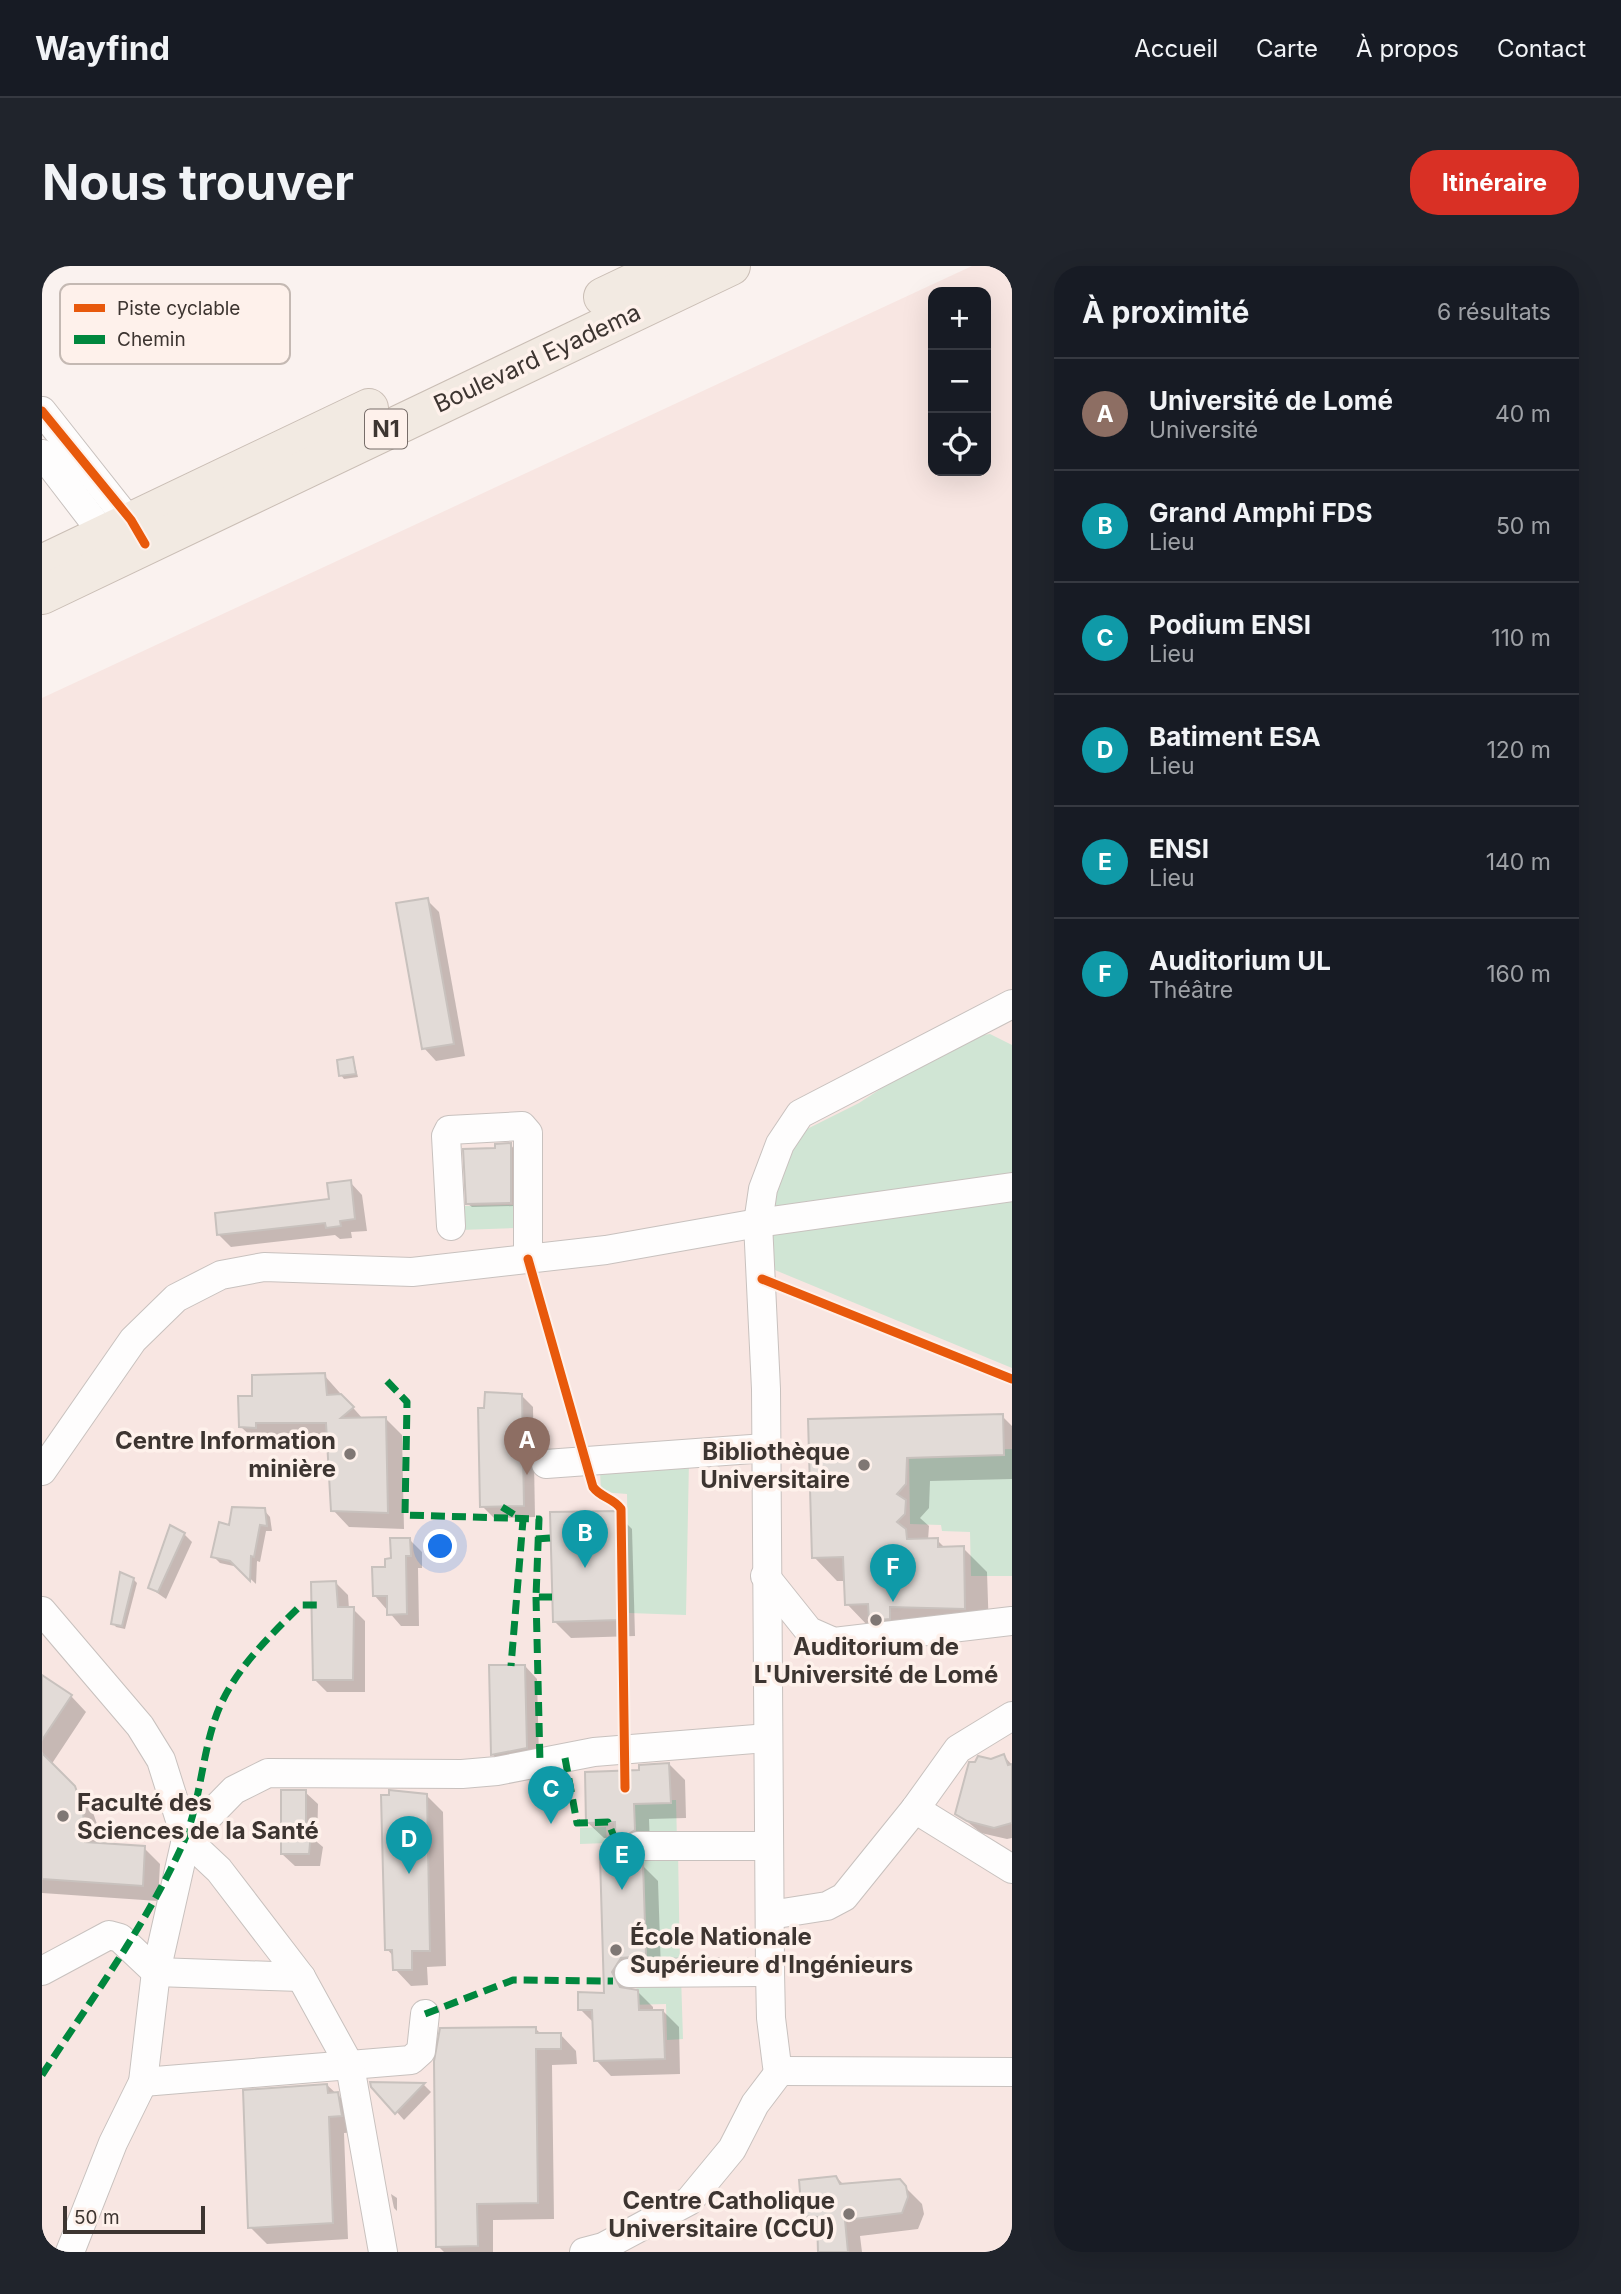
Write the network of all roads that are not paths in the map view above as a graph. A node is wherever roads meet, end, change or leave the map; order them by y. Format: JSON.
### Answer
{"nodes":[{"id":1,"x":668,"y":266,"type":"edge"},
{"id":2,"x":730,"y":266,"type":"edge"},
{"id":3,"x":42,"y":411,"type":"edge"},
{"id":4,"x":42,"y":454,"type":"edge"},
{"id":5,"x":125,"y":538,"type":"junction"},
{"id":6,"x":42,"y":564,"type":"edge"},
{"id":7,"x":42,"y":596,"type":"edge"},
{"id":8,"x":1012,"y":1004,"type":"edge"},
{"id":9,"x":984,"y":1016,"type":"junction"},
{"id":10,"x":1012,"y":1028,"type":"edge"},
{"id":11,"x":1012,"y":1187,"type":"edge"},
{"id":12,"x":758,"y":1223,"type":"junction"},
{"id":13,"x":451,"y":1226,"type":"dead end"},
{"id":14,"x":528,"y":1259,"type":"junction"},
{"id":15,"x":766,"y":1448,"type":"junction"},
{"id":16,"x":546,"y":1464,"type":"dead end"},
{"id":17,"x":42,"y":1471,"type":"edge"},
{"id":18,"x":765,"y":1576,"type":"junction"},
{"id":19,"x":42,"y":1611,"type":"edge"},
{"id":20,"x":1012,"y":1621,"type":"edge"},
{"id":21,"x":1012,"y":1716,"type":"edge"},
{"id":22,"x":768,"y":1738,"type":"junction"},
{"id":23,"x":915,"y":1809,"type":"junction"},
{"id":24,"x":186,"y":1839,"type":"junction"},
{"id":25,"x":638,"y":1846,"type":"dead end"},
{"id":26,"x":769,"y":1846,"type":"junction"},
{"id":27,"x":1012,"y":1869,"type":"edge"},
{"id":28,"x":770,"y":1915,"type":"junction"},
{"id":29,"x":42,"y":1971,"type":"edge"},
{"id":30,"x":156,"y":1972,"type":"junction"},
{"id":31,"x":770,"y":1972,"type":"junction"},
{"id":32,"x":629,"y":1973,"type":"dead end"},
{"id":33,"x":301,"y":1977,"type":"junction"},
{"id":34,"x":425,"y":2014,"type":"dead end"},
{"id":35,"x":350,"y":2066,"type":"junction"},
{"id":36,"x":779,"y":2071,"type":"junction"},
{"id":37,"x":1012,"y":2072,"type":"edge"},
{"id":38,"x":143,"y":2082,"type":"junction"},
{"id":39,"x":70,"y":2252,"type":"edge"},
{"id":40,"x":383,"y":2252,"type":"edge"},
{"id":41,"x":584,"y":2252,"type":"edge"}],
"edges":[{"from":1,"to":5,"type":"highway","number":"N1"},
{"from":2,"to":5,"type":"highway","name":"Boulevard Eyadema","number":"N1"},
{"from":3,"to":5,"type":"street"},
{"from":4,"to":5,"type":"street"},
{"from":5,"to":6,"type":"highway","name":"Boulevard Eyadema","number":"N1"},
{"from":5,"to":7,"type":"highway","name":"Boulevard Eyadema","number":"N1"},
{"from":8,"to":9,"type":"street"},
{"from":9,"to":10,"type":"street"},
{"from":9,"to":12,"type":"street"},
{"from":11,"to":12,"type":"street"},
{"from":12,"to":14,"type":"street"},
{"from":12,"to":15,"type":"street"},
{"from":13,"to":14,"type":"street"},
{"from":14,"to":17,"type":"street"},
{"from":15,"to":16,"type":"street"},
{"from":15,"to":18,"type":"street"},
{"from":18,"to":20,"type":"street"},
{"from":18,"to":22,"type":"street"},
{"from":19,"to":24,"type":"street"},
{"from":21,"to":23,"type":"street"},
{"from":22,"to":24,"type":"street"},
{"from":22,"to":26,"type":"street"},
{"from":23,"to":27,"type":"street"},
{"from":23,"to":28,"type":"street"},
{"from":24,"to":30,"type":"street"},
{"from":24,"to":33,"type":"street"},
{"from":25,"to":26,"type":"street"},
{"from":26,"to":28,"type":"street"},
{"from":28,"to":31,"type":"street"},
{"from":29,"to":30,"type":"street"},
{"from":30,"to":33,"type":"street"},
{"from":30,"to":38,"type":"street"},
{"from":31,"to":32,"type":"street"},
{"from":31,"to":36,"type":"street"},
{"from":33,"to":35,"type":"street"},
{"from":34,"to":35,"type":"street"},
{"from":35,"to":38,"type":"street"},
{"from":35,"to":40,"type":"street"},
{"from":36,"to":37,"type":"street"},
{"from":36,"to":41,"type":"street"},
{"from":38,"to":39,"type":"street"}]}
